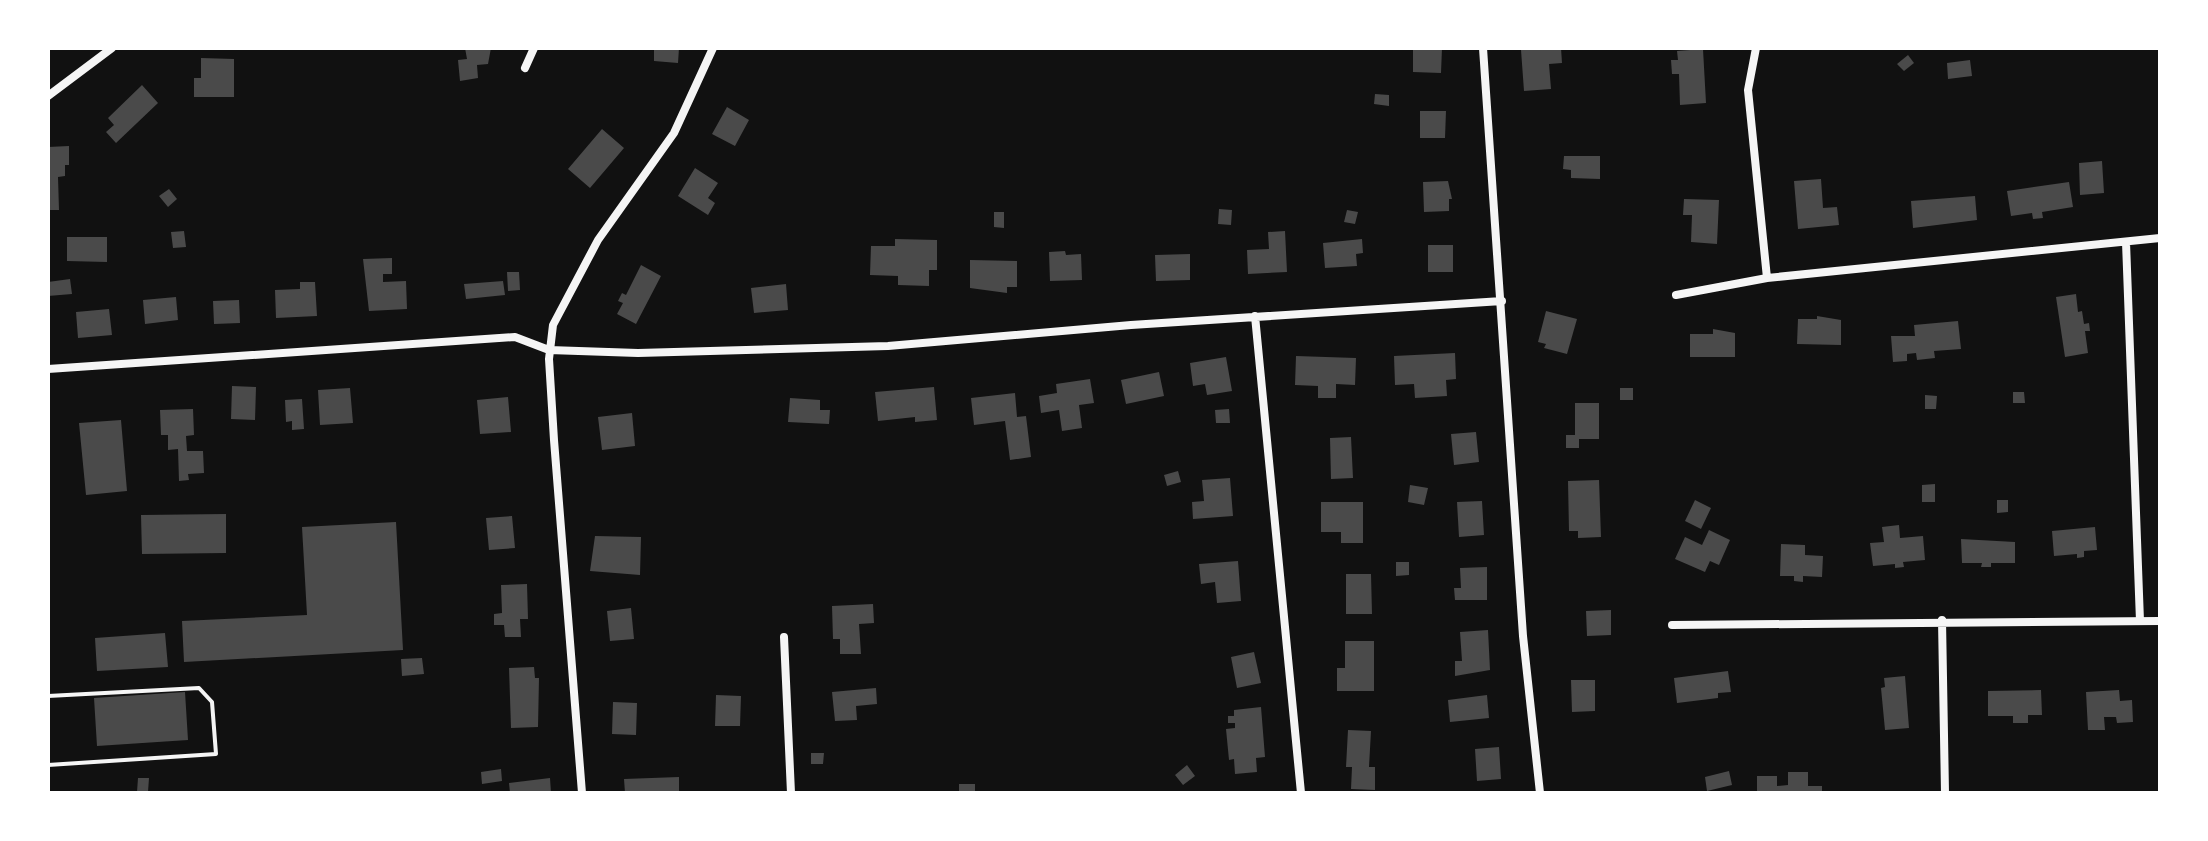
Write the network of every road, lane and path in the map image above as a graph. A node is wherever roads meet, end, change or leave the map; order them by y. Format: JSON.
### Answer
{"nodes":[{"id":1,"x":112,"y":48,"type":"edge"},
{"id":2,"x":534,"y":48,"type":"edge"},
{"id":3,"x":713,"y":48,"type":"edge"},
{"id":4,"x":1483,"y":48,"type":"edge"},
{"id":5,"x":1756,"y":48,"type":"edge"},
{"id":6,"x":525,"y":68,"type":"dead end"},
{"id":7,"x":48,"y":96,"type":"edge"},
{"id":8,"x":2160,"y":238,"type":"edge"},
{"id":9,"x":2126,"y":242,"type":"junction"},
{"id":10,"x":1767,"y":278,"type":"junction"},
{"id":11,"x":1676,"y":295,"type":"dead end"},
{"id":12,"x":1502,"y":301,"type":"junction"},
{"id":13,"x":1255,"y":316,"type":"junction"},
{"id":14,"x":549,"y":350,"type":"junction"},
{"id":15,"x":48,"y":369,"type":"edge"},
{"id":16,"x":1942,"y":620,"type":"junction"},
{"id":17,"x":2140,"y":621,"type":"junction"},
{"id":18,"x":2160,"y":621,"type":"edge"},
{"id":19,"x":1672,"y":625,"type":"dead end"},
{"id":20,"x":784,"y":637,"type":"dead end"},
{"id":21,"x":48,"y":696,"type":"edge"},
{"id":22,"x":48,"y":765,"type":"edge"},
{"id":23,"x":582,"y":793,"type":"edge"},
{"id":24,"x":791,"y":793,"type":"edge"},
{"id":25,"x":1301,"y":793,"type":"edge"},
{"id":26,"x":1540,"y":793,"type":"edge"},
{"id":27,"x":1945,"y":793,"type":"edge"}],
"edges":[{"from":1,"to":7,"type":"street"},
{"from":2,"to":6,"type":"street"},
{"from":3,"to":14,"type":"street"},
{"from":4,"to":12,"type":"street"},
{"from":5,"to":10,"type":"street"},
{"from":8,"to":9,"type":"street"},
{"from":9,"to":10,"type":"street"},
{"from":9,"to":17,"type":"street"},
{"from":10,"to":11,"type":"street"},
{"from":12,"to":13,"type":"street"},
{"from":12,"to":26,"type":"street"},
{"from":13,"to":14,"type":"street"},
{"from":13,"to":25,"type":"street"},
{"from":14,"to":15,"type":"street"},
{"from":14,"to":23,"type":"street"},
{"from":16,"to":17,"type":"street"},
{"from":16,"to":19,"type":"street"},
{"from":16,"to":27,"type":"street"},
{"from":17,"to":18,"type":"street"},
{"from":20,"to":24,"type":"street"},
{"from":21,"to":22,"type":"lane"}]}
